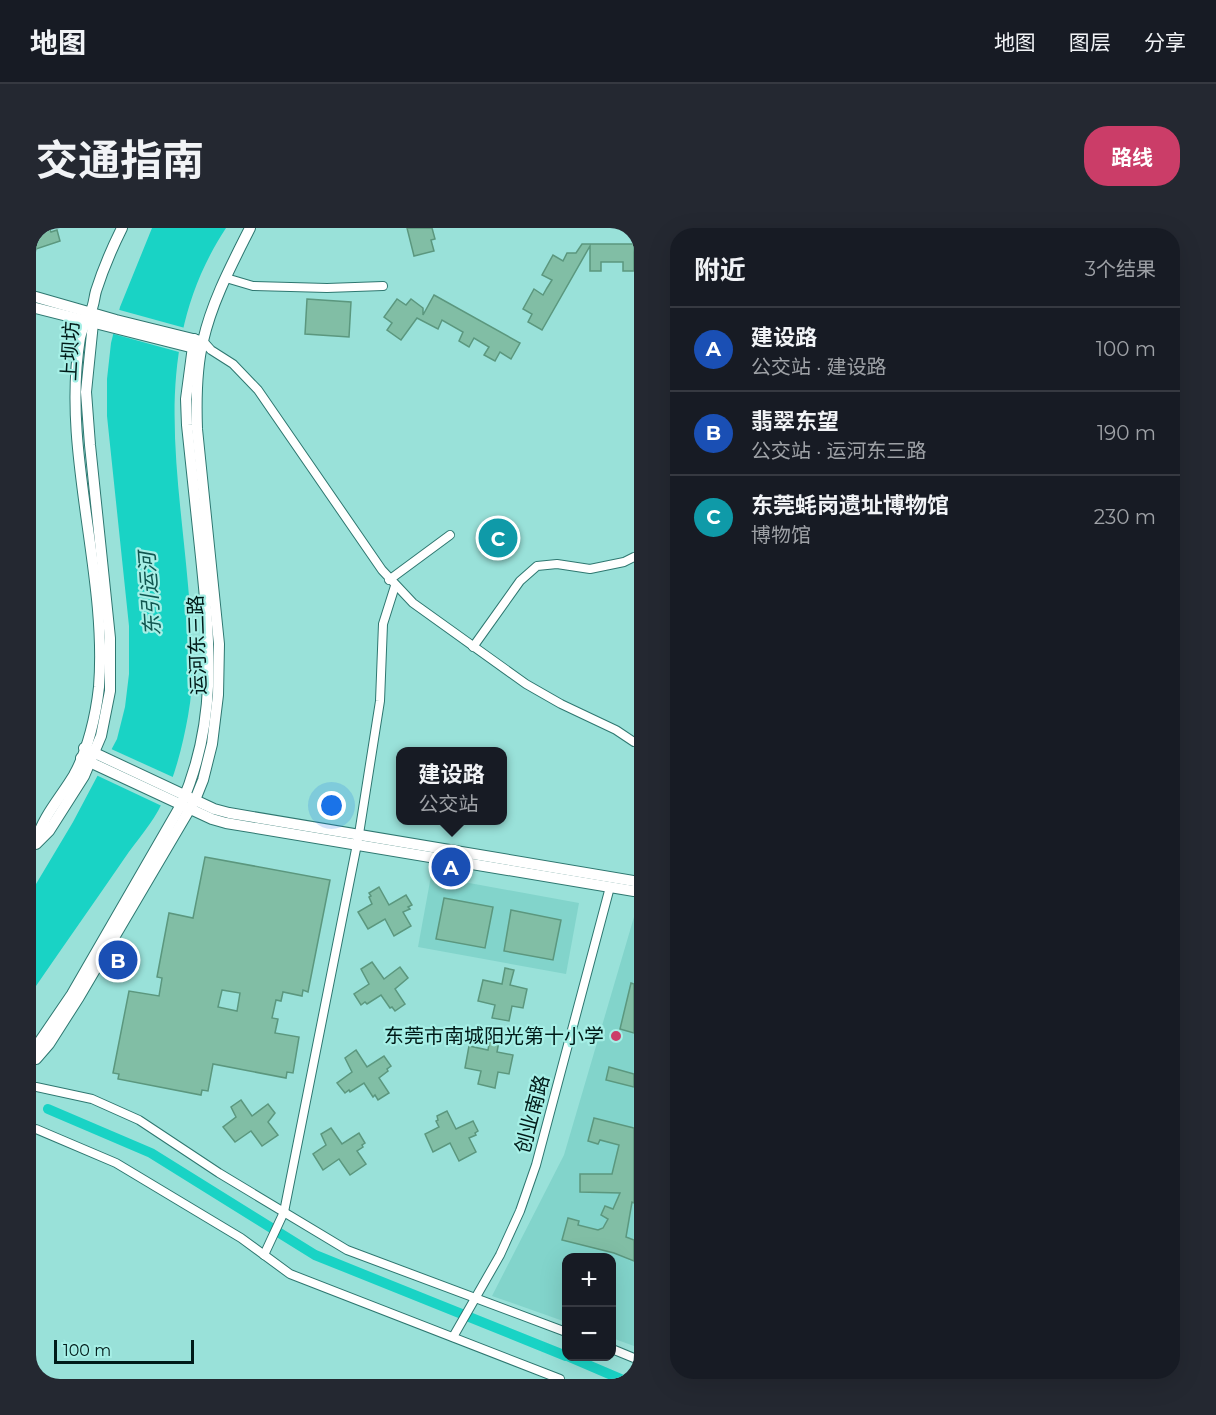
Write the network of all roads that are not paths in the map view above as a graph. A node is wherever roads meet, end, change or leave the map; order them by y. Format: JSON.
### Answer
{"nodes":[{"id":1,"x":122,"y":228,"type":"edge"},
{"id":2,"x":250,"y":228,"type":"edge"},
{"id":3,"x":226,"y":278,"type":"junction"},
{"id":4,"x":383,"y":286,"type":"dead end"},
{"id":5,"x":36,"y":297,"type":"edge"},
{"id":6,"x":36,"y":308,"type":"edge"},
{"id":7,"x":90,"y":319,"type":"junction"},
{"id":8,"x":195,"y":344,"type":"junction"},
{"id":9,"x":450,"y":535,"type":"dead end"},
{"id":10,"x":634,"y":557,"type":"edge"},
{"id":11,"x":392,"y":583,"type":"junction"},
{"id":12,"x":473,"y":647,"type":"junction"},
{"id":13,"x":634,"y":742,"type":"edge"},
{"id":14,"x":92,"y":757,"type":"junction"},
{"id":15,"x":188,"y":802,"type":"junction"},
{"id":16,"x":358,"y":839,"type":"junction"},
{"id":17,"x":36,"y":843,"type":"edge"},
{"id":18,"x":634,"y":881,"type":"edge"},
{"id":19,"x":610,"y":887,"type":"junction"},
{"id":20,"x":634,"y":891,"type":"edge"},
{"id":21,"x":36,"y":1047,"type":"edge"},
{"id":22,"x":36,"y":1059,"type":"edge"},
{"id":23,"x":36,"y":1087,"type":"edge"},
{"id":24,"x":36,"y":1129,"type":"edge"},
{"id":25,"x":284,"y":1212,"type":"junction"},
{"id":26,"x":264,"y":1255,"type":"junction"},
{"id":27,"x":477,"y":1298,"type":"junction"},
{"id":28,"x":562,"y":1330,"type":"edge"},
{"id":29,"x":453,"y":1337,"type":"junction"},
{"id":30,"x":616,"y":1351,"type":"edge"},
{"id":31,"x":634,"y":1358,"type":"edge"},
{"id":32,"x":560,"y":1379,"type":"edge"}],
"edges":[{"from":1,"to":7,"type":"street","name":"上坝坊"},
{"from":2,"to":3,"type":"street","name":"运河东三路"},
{"from":3,"to":4,"type":"street"},
{"from":3,"to":8,"type":"street","name":"运河东三路"},
{"from":5,"to":7,"type":"street"},
{"from":6,"to":7,"type":"street"},
{"from":7,"to":8,"type":"street"},
{"from":7,"to":14,"type":"street","name":"上坝坊"},
{"from":8,"to":11,"type":"street"},
{"from":8,"to":15,"type":"street","name":"运河东三路"},
{"from":9,"to":11,"type":"street"},
{"from":10,"to":12,"type":"street"},
{"from":11,"to":12,"type":"street"},
{"from":11,"to":16,"type":"street"},
{"from":12,"to":13,"type":"street"},
{"from":14,"to":15,"type":"street"},
{"from":14,"to":17,"type":"street","name":"上坝坊"},
{"from":15,"to":16,"type":"street"},
{"from":15,"to":21,"type":"street","name":"运河东三路"},
{"from":15,"to":22,"type":"street","name":"运河东三路"},
{"from":16,"to":18,"type":"street"},
{"from":16,"to":19,"type":"street"},
{"from":16,"to":25,"type":"street"},
{"from":19,"to":20,"type":"street"},
{"from":19,"to":27,"type":"street","name":"创业南路"},
{"from":23,"to":25,"type":"street"},
{"from":24,"to":26,"type":"street"},
{"from":25,"to":26,"type":"street"},
{"from":25,"to":27,"type":"street"},
{"from":26,"to":29,"type":"street"},
{"from":27,"to":28,"type":"street"},
{"from":27,"to":29,"type":"street","name":"创业南路"},
{"from":29,"to":32,"type":"street"},
{"from":30,"to":31,"type":"street"}]}
